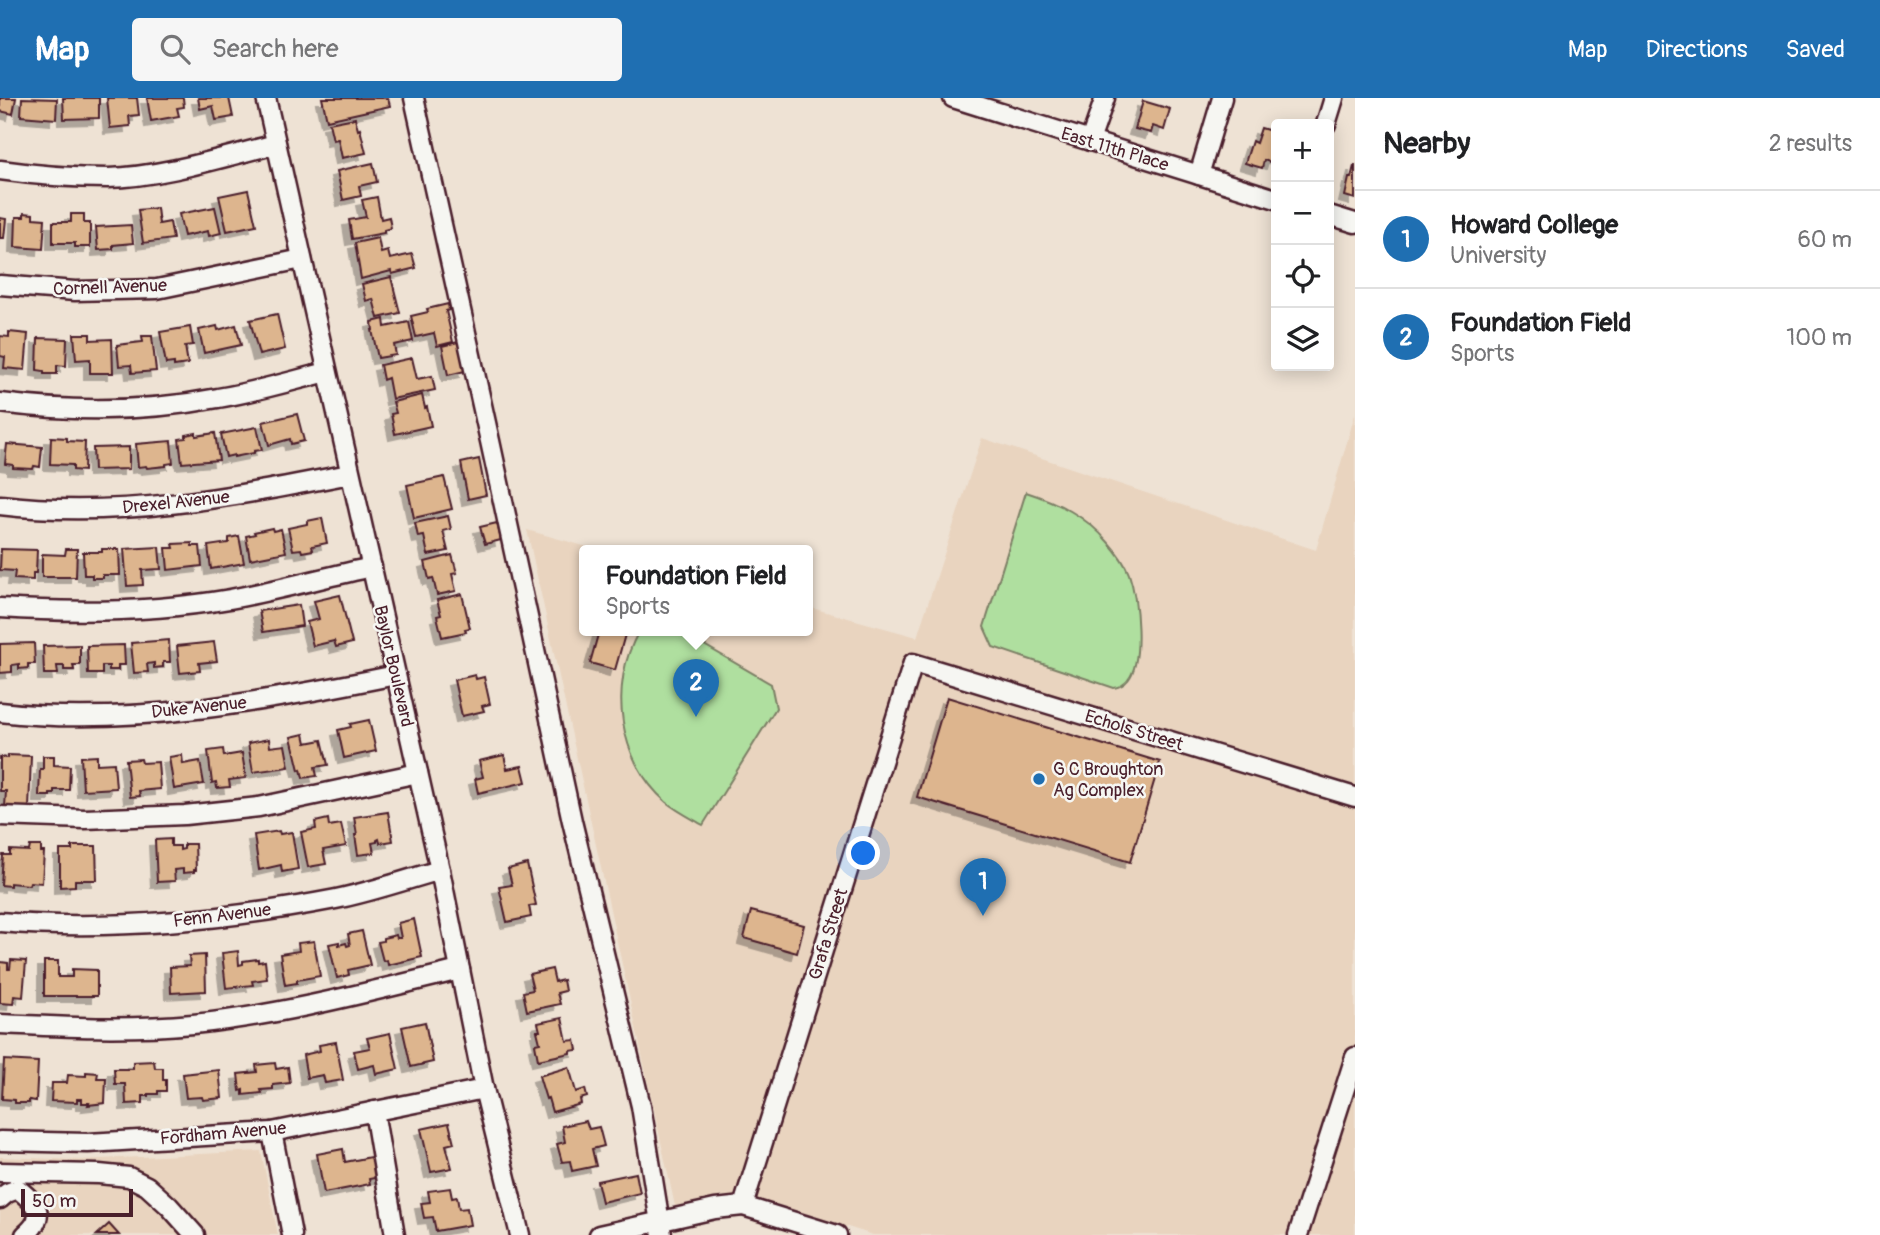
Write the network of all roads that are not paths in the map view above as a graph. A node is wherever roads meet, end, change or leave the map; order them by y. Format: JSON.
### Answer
{"nodes":[{"id":1,"x":266,"y":98,"type":"edge"},
{"id":2,"x":414,"y":98,"type":"edge"},
{"id":3,"x":953,"y":98,"type":"edge"},
{"id":4,"x":1105,"y":98,"type":"edge"},
{"id":5,"x":1222,"y":98,"type":"edge"},
{"id":6,"x":1334,"y":98,"type":"edge"},
{"id":7,"x":996,"y":104,"type":"edge"},
{"id":8,"x":1328,"y":119,"type":"edge"},
{"id":9,"x":1090,"y":141,"type":"junction"},
{"id":10,"x":276,"y":144,"type":"junction"},
{"id":11,"x":0,"y":170,"type":"edge"},
{"id":12,"x":1199,"y":175,"type":"junction"},
{"id":13,"x":1271,"y":197,"type":"edge"},
{"id":14,"x":1334,"y":217,"type":"edge"},
{"id":15,"x":1355,"y":223,"type":"edge"},
{"id":16,"x":302,"y":259,"type":"junction"},
{"id":17,"x":0,"y":285,"type":"edge"},
{"id":18,"x":327,"y":372,"type":"junction"},
{"id":19,"x":0,"y":403,"type":"edge"},
{"id":20,"x":350,"y":474,"type":"junction"},
{"id":21,"x":0,"y":505,"type":"edge"},
{"id":22,"x":372,"y":567,"type":"junction"},
{"id":23,"x":0,"y":608,"type":"edge"},
{"id":24,"x":913,"y":663,"type":"joint"},
{"id":25,"x":396,"y":675,"type":"junction"},
{"id":26,"x":0,"y":712,"type":"edge"},
{"id":27,"x":418,"y":773,"type":"junction"},
{"id":28,"x":1355,"y":797,"type":"edge"},
{"id":29,"x":0,"y":816,"type":"edge"},
{"id":30,"x":440,"y":870,"type":"junction"},
{"id":31,"x":0,"y":922,"type":"edge"},
{"id":32,"x":460,"y":970,"type":"junction"},
{"id":33,"x":0,"y":1024,"type":"edge"},
{"id":34,"x":1355,"y":1057,"type":"edge"},
{"id":35,"x":484,"y":1089,"type":"junction"},
{"id":36,"x":374,"y":1111,"type":"junction"},
{"id":37,"x":272,"y":1132,"type":"junction"},
{"id":38,"x":0,"y":1141,"type":"edge"},
{"id":39,"x":0,"y":1172,"type":"edge"},
{"id":40,"x":0,"y":1199,"type":"edge"},
{"id":41,"x":743,"y":1206,"type":"junction"},
{"id":42,"x":660,"y":1228,"type":"edge"},
{"id":43,"x":25,"y":1235,"type":"edge"},
{"id":44,"x":195,"y":1235,"type":"edge"},
{"id":45,"x":292,"y":1235,"type":"edge"},
{"id":46,"x":395,"y":1235,"type":"edge"},
{"id":47,"x":520,"y":1235,"type":"edge"},
{"id":48,"x":599,"y":1235,"type":"edge"},
{"id":49,"x":837,"y":1235,"type":"edge"},
{"id":50,"x":1298,"y":1235,"type":"edge"}],
"edges":[{"from":1,"to":10,"type":"street","name":"Baylor Boulevard"},
{"from":2,"to":42,"type":"street"},
{"from":3,"to":7,"type":"street","name":"East 11th Place"},
{"from":4,"to":9,"type":"street"},
{"from":5,"to":12,"type":"street"},
{"from":6,"to":8,"type":"street"},
{"from":7,"to":9,"type":"street","name":"East 11th Place"},
{"from":9,"to":12,"type":"street","name":"East 11th Place"},
{"from":10,"to":11,"type":"street"},
{"from":10,"to":16,"type":"street","name":"Baylor Boulevard"},
{"from":12,"to":13,"type":"street","name":"East 11th Place"},
{"from":14,"to":15,"type":"street"},
{"from":16,"to":17,"type":"street","name":"Cornell Avenue"},
{"from":16,"to":18,"type":"street","name":"Baylor Boulevard"},
{"from":18,"to":19,"type":"street"},
{"from":18,"to":20,"type":"street","name":"Baylor Boulevard"},
{"from":20,"to":21,"type":"street","name":"Drexel Avenue"},
{"from":20,"to":22,"type":"street","name":"Baylor Boulevard"},
{"from":22,"to":23,"type":"street"},
{"from":22,"to":25,"type":"street","name":"Baylor Boulevard"},
{"from":24,"to":28,"type":"street","name":"Echols Street"},
{"from":24,"to":41,"type":"street","name":"Grafa Street"},
{"from":25,"to":26,"type":"street","name":"Duke Avenue"},
{"from":25,"to":27,"type":"street","name":"Baylor Boulevard"},
{"from":27,"to":29,"type":"street"},
{"from":27,"to":30,"type":"street","name":"Baylor Boulevard"},
{"from":30,"to":31,"type":"street","name":"Fenn Avenue"},
{"from":30,"to":32,"type":"street","name":"Baylor Boulevard"},
{"from":32,"to":33,"type":"street"},
{"from":32,"to":35,"type":"street","name":"Baylor Boulevard"},
{"from":34,"to":50,"type":"street"},
{"from":35,"to":36,"type":"street","name":"Fordham Avenue"},
{"from":35,"to":47,"type":"street","name":"Baylor Boulevard"},
{"from":36,"to":37,"type":"street","name":"Fordham Avenue"},
{"from":36,"to":46,"type":"street"},
{"from":37,"to":38,"type":"street","name":"Fordham Avenue"},
{"from":37,"to":45,"type":"street"},
{"from":39,"to":44,"type":"street"},
{"from":40,"to":43,"type":"street"},
{"from":41,"to":42,"type":"street"},
{"from":41,"to":49,"type":"street"},
{"from":42,"to":48,"type":"street"}]}
